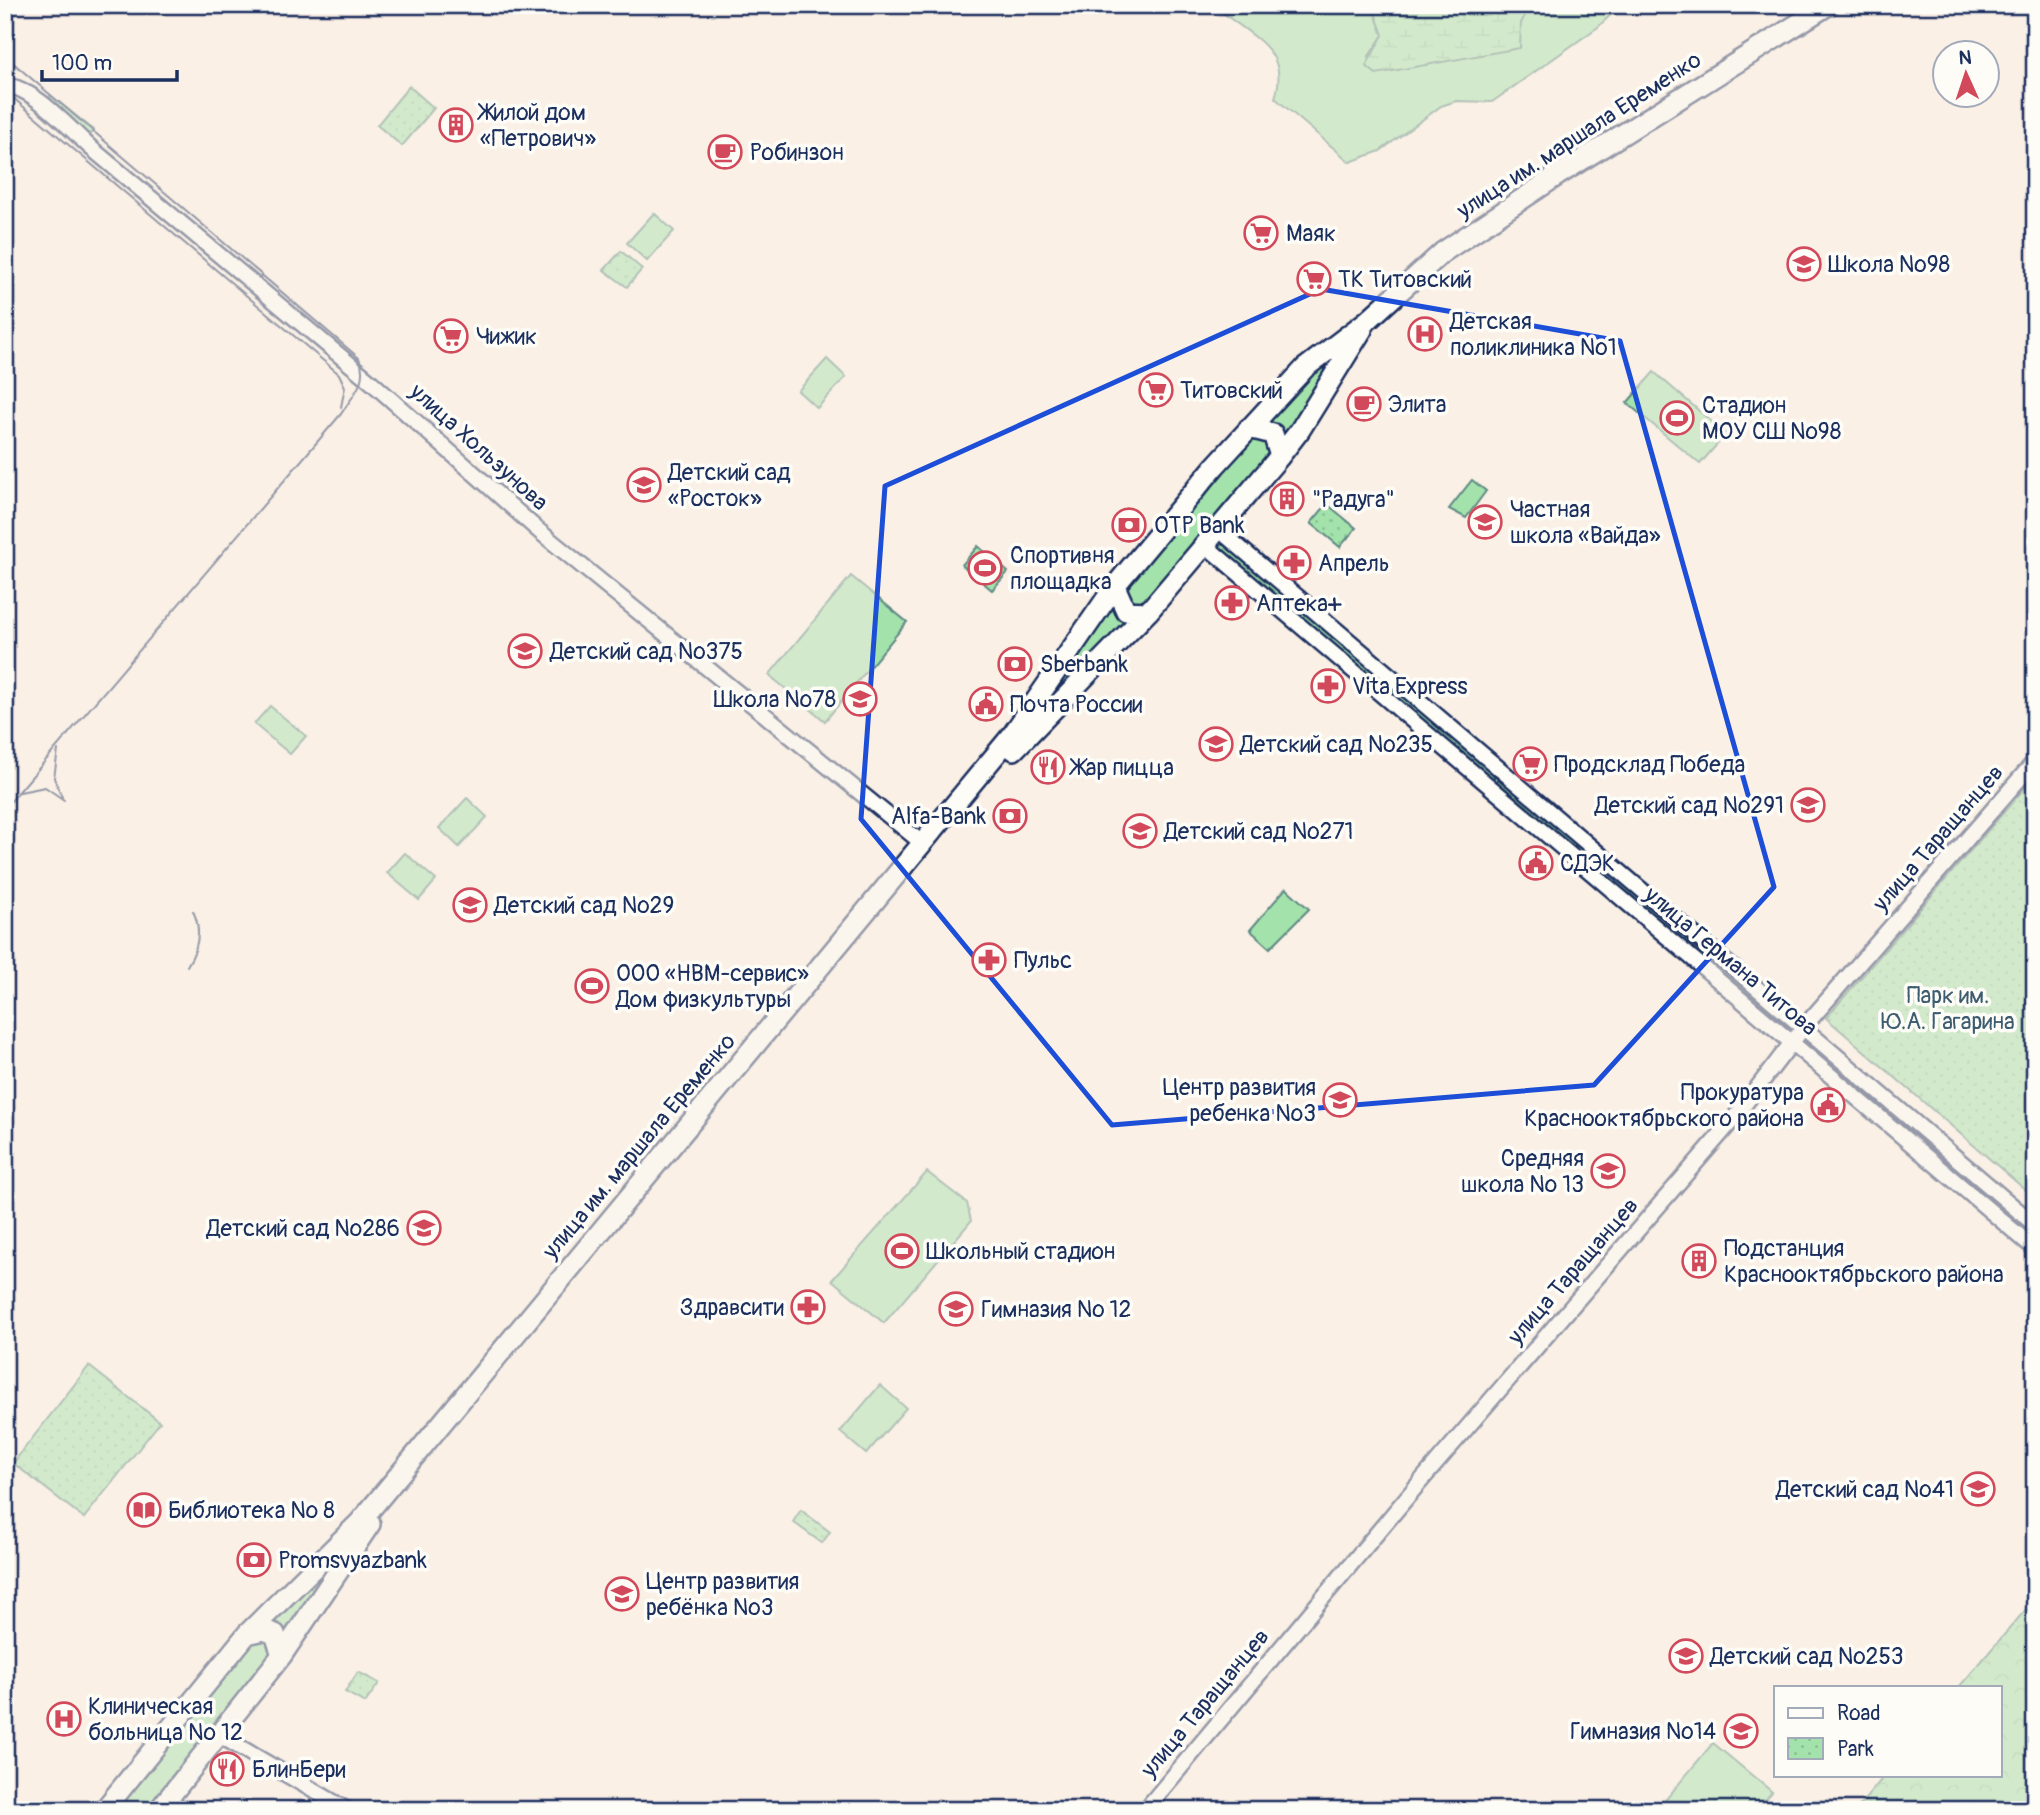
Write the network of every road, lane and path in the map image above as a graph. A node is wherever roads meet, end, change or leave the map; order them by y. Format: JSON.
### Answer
{"nodes":[{"id":1,"x":1828,"y":5,"type":"edge"},
{"id":2,"x":6,"y":85,"type":"edge"},
{"id":3,"x":1368,"y":320,"type":"junction"},
{"id":4,"x":1249,"y":428,"type":"junction"},
{"id":5,"x":1280,"y":456,"type":"junction"},
{"id":6,"x":1218,"y":529,"type":"junction"},
{"id":7,"x":1205,"y":545,"type":"junction"},
{"id":8,"x":1115,"y":586,"type":"junction"},
{"id":9,"x":1148,"y":612,"type":"junction"},
{"id":10,"x":2035,"y":761,"type":"edge"},
{"id":11,"x":922,"y":843,"type":"junction"},
{"id":12,"x":1596,"y":850,"type":"junction"},
{"id":13,"x":1584,"y":865,"type":"junction"},
{"id":14,"x":1803,"y":1028,"type":"junction"},
{"id":15,"x":1791,"y":1043,"type":"junction"},
{"id":16,"x":2035,"y":1225,"type":"edge"},
{"id":17,"x":2035,"y":1249,"type":"edge"},
{"id":18,"x":247,"y":1634,"type":"junction"},
{"id":19,"x":282,"y":1656,"type":"junction"},
{"id":20,"x":219,"y":1735,"type":"junction"},
{"id":21,"x":120,"y":1800,"type":"edge"},
{"id":22,"x":104,"y":1810,"type":"edge"},
{"id":23,"x":159,"y":1810,"type":"edge"},
{"id":24,"x":347,"y":1810,"type":"edge"},
{"id":25,"x":1144,"y":1810,"type":"edge"}],
"edges":[{"from":1,"to":3,"type":"highway","name":"улица им. маршала Еременко"},
{"from":2,"to":11,"type":"street","name":"улица Хользунова"},
{"from":3,"to":4,"type":"highway","name":"улица им. маршала Еременко"},
{"from":3,"to":5,"type":"highway","name":"улица им. маршала Еременко"},
{"from":4,"to":5,"type":"highway"},
{"from":4,"to":8,"type":"highway","name":"улица им. маршала Еременко"},
{"from":5,"to":6,"type":"highway","name":"улица им. маршала Еременко"},
{"from":6,"to":7,"type":"highway","name":"улица им. маршала Еременко"},
{"from":6,"to":12,"type":"street","name":"улица Германа Титова"},
{"from":7,"to":9,"type":"highway","name":"улица им. маршала Еременко"},
{"from":7,"to":13,"type":"street","name":"улица Германа Титова"},
{"from":8,"to":9,"type":"highway"},
{"from":8,"to":11,"type":"highway","name":"улица им. маршала Еременко"},
{"from":9,"to":19,"type":"highway","name":"улица им. маршала Еременко"},
{"from":10,"to":14,"type":"street","name":"улица Таращанцев"},
{"from":11,"to":18,"type":"highway","name":"улица им. маршала Еременко"},
{"from":12,"to":13,"type":"street"},
{"from":12,"to":14,"type":"street","name":"улица Германа Титова"},
{"from":13,"to":15,"type":"street","name":"улица Германа Титова"},
{"from":14,"to":15,"type":"street","name":"улица Таращанцев"},
{"from":14,"to":16,"type":"street","name":"улица Германа Титова"},
{"from":15,"to":17,"type":"street","name":"улица Германа Титова"},
{"from":15,"to":25,"type":"street","name":"улица Таращанцев"},
{"from":18,"to":19,"type":"highway"},
{"from":18,"to":21,"type":"highway","name":"улица им. маршала Еременко"},
{"from":19,"to":20,"type":"highway","name":"улица им. маршала Еременко"},
{"from":20,"to":23,"type":"highway","name":"улица им. маршала Еременко"},
{"from":20,"to":24,"type":"street"},
{"from":21,"to":22,"type":"highway","name":"улица им. маршала Еременко"}]}
